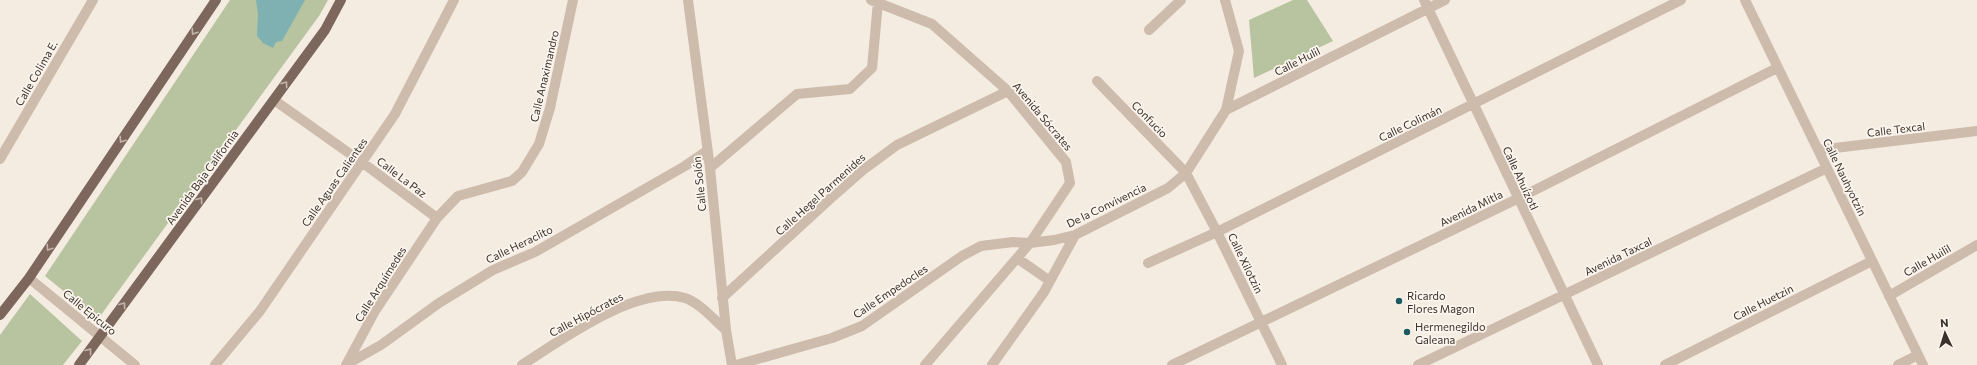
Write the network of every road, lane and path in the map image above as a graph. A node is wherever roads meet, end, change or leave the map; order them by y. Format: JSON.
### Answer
{"nodes":[{"id":1,"x":93,"y":0,"type":"edge"},
{"id":2,"x":216,"y":0,"type":"edge"},
{"id":3,"x":341,"y":0,"type":"edge"},
{"id":4,"x":454,"y":0,"type":"edge"},
{"id":5,"x":573,"y":0,"type":"edge"},
{"id":6,"x":688,"y":0,"type":"edge"},
{"id":7,"x":1181,"y":0,"type":"edge"},
{"id":8,"x":1225,"y":0,"type":"edge"},
{"id":9,"x":1445,"y":0,"type":"edge"},
{"id":10,"x":1681,"y":0,"type":"edge"},
{"id":11,"x":1745,"y":0,"type":"edge"},
{"id":12,"x":875,"y":1,"type":"edge"},
{"id":13,"x":1426,"y":4,"type":"edge"},
{"id":14,"x":1150,"y":30,"type":"dead end"},
{"id":15,"x":1777,"y":68,"type":"junction"},
{"id":16,"x":1097,"y":81,"type":"dead end"},
{"id":17,"x":1008,"y":91,"type":"junction"},
{"id":18,"x":274,"y":100,"type":"junction"},
{"id":19,"x":1473,"y":105,"type":"junction"},
{"id":20,"x":1226,"y":110,"type":"junction"},
{"id":21,"x":1977,"y":131,"type":"edge"},
{"id":22,"x":1818,"y":150,"type":"junction"},
{"id":23,"x":707,"y":151,"type":"junction"},
{"id":24,"x":0,"y":159,"type":"edge"},
{"id":25,"x":363,"y":163,"type":"junction"},
{"id":26,"x":710,"y":168,"type":"junction"},
{"id":27,"x":1828,"y":168,"type":"junction"},
{"id":28,"x":1186,"y":173,"type":"junction"},
{"id":29,"x":1517,"y":199,"type":"junction"},
{"id":30,"x":437,"y":218,"type":"junction"},
{"id":31,"x":1217,"y":232,"type":"junction"},
{"id":32,"x":1075,"y":235,"type":"junction"},
{"id":33,"x":1030,"y":243,"type":"junction"},
{"id":34,"x":1977,"y":245,"type":"edge"},
{"id":35,"x":1017,"y":258,"type":"junction"},
{"id":36,"x":1872,"y":261,"type":"junction"},
{"id":37,"x":1148,"y":263,"type":"dead end"},
{"id":38,"x":29,"y":278,"type":"junction"},
{"id":39,"x":1050,"y":281,"type":"junction"},
{"id":40,"x":1564,"y":295,"type":"junction"},
{"id":41,"x":1889,"y":296,"type":"junction"},
{"id":42,"x":722,"y":298,"type":"junction"},
{"id":43,"x":0,"y":315,"type":"edge"},
{"id":44,"x":1262,"y":323,"type":"junction"},
{"id":45,"x":726,"y":330,"type":"junction"},
{"id":46,"x":100,"y":336,"type":"junction"},
{"id":47,"x":1918,"y":355,"type":"junction"},
{"id":48,"x":78,"y":365,"type":"edge"},
{"id":49,"x":135,"y":365,"type":"edge"},
{"id":50,"x":214,"y":365,"type":"edge"},
{"id":51,"x":346,"y":365,"type":"edge"},
{"id":52,"x":522,"y":365,"type":"edge"},
{"id":53,"x":732,"y":365,"type":"edge"},
{"id":54,"x":736,"y":365,"type":"edge"},
{"id":55,"x":925,"y":365,"type":"edge"},
{"id":56,"x":992,"y":365,"type":"edge"},
{"id":57,"x":1172,"y":365,"type":"edge"},
{"id":58,"x":1282,"y":365,"type":"edge"},
{"id":59,"x":1418,"y":365,"type":"edge"},
{"id":60,"x":1598,"y":365,"type":"edge"},
{"id":61,"x":1665,"y":365,"type":"edge"},
{"id":62,"x":1898,"y":365,"type":"edge"},
{"id":63,"x":1923,"y":365,"type":"edge"}],
"edges":[{"from":1,"to":24,"type":"street","name":"Calle Colima E."},
{"from":2,"to":38,"type":"main road","one_way":true},
{"from":18,"to":3,"type":"main road","name":"Avenida Baja California","one_way":true},
{"from":4,"to":25,"type":"street","name":"Calle Aguas Calientes"},
{"from":5,"to":30,"type":"street","name":"Calle Anaximandro"},
{"from":6,"to":23,"type":"street","name":"Calle Solón"},
{"from":7,"to":14,"type":"street"},
{"from":8,"to":20,"type":"street"},
{"from":9,"to":13,"type":"street","name":"Calle Hulil"},
{"from":10,"to":19,"type":"street","name":"Calle Colimán"},
{"from":11,"to":15,"type":"street","name":"Calle Nauhyotzin"},
{"from":12,"to":17,"type":"street","name":"Avenida Sócrates"},
{"from":12,"to":26,"type":"street"},
{"from":13,"to":19,"type":"street","name":"Calle Ahuízotl"},
{"from":13,"to":20,"type":"street","name":"Calle Hulil"},
{"from":15,"to":22,"type":"street","name":"Calle Nauhyotzin"},
{"from":15,"to":29,"type":"street","name":"Avenida Mitla"},
{"from":16,"to":28,"type":"street","name":"Confucio"},
{"from":17,"to":33,"type":"street","name":"Avenida Sócrates"},
{"from":17,"to":42,"type":"street","name":"Calle Hegel Parmenides"},
{"from":18,"to":25,"type":"street","name":"Calle La Paz"},
{"from":46,"to":18,"type":"main road","name":"Avenida Baja California","one_way":true},
{"from":19,"to":29,"type":"street","name":"Calle Ahuízotl"},
{"from":19,"to":31,"type":"street","name":"Calle Colimán"},
{"from":20,"to":28,"type":"street"},
{"from":21,"to":22,"type":"street","name":"Calle Texcal"},
{"from":22,"to":27,"type":"street","name":"Calle Nauhyotzin"},
{"from":23,"to":26,"type":"street","name":"Calle Solón"},
{"from":23,"to":51,"type":"street","name":"Calle Heraclito"},
{"from":25,"to":30,"type":"street","name":"Calle La Paz"},
{"from":25,"to":50,"type":"street","name":"Calle Aguas Calientes"},
{"from":26,"to":42,"type":"street","name":"Calle Solón"},
{"from":27,"to":36,"type":"street","name":"Calle Nauhyotzin"},
{"from":27,"to":40,"type":"street","name":"Avenida Taxcal"},
{"from":28,"to":31,"type":"street","name":"Calle Xilotzin"},
{"from":28,"to":32,"type":"street","name":"De la Convivencia"},
{"from":29,"to":40,"type":"street","name":"Calle Ahuízotl"},
{"from":29,"to":44,"type":"street","name":"Avenida Mitla"},
{"from":30,"to":51,"type":"street","name":"Calle Arquímedes"},
{"from":31,"to":37,"type":"street","name":"Calle Colimán"},
{"from":31,"to":44,"type":"street","name":"Calle Xilotzin"},
{"from":32,"to":33,"type":"street","name":"De la Convivencia"},
{"from":32,"to":39,"type":"street"},
{"from":33,"to":35,"type":"street","name":"Avenida Sócrates"},
{"from":33,"to":54,"type":"street","name":"Calle Empedocles"},
{"from":34,"to":41,"type":"street","name":"Calle Huilil"},
{"from":35,"to":39,"type":"street"},
{"from":35,"to":55,"type":"street","name":"Avenida Sócrates"},
{"from":36,"to":41,"type":"street","name":"Calle Nauhyotzin"},
{"from":36,"to":61,"type":"street","name":"Calle Huetzin"},
{"from":38,"to":43,"type":"main road"},
{"from":38,"to":46,"type":"street","name":"Calle Epicuro"},
{"from":39,"to":56,"type":"street"},
{"from":40,"to":59,"type":"street","name":"Avenida Taxcal"},
{"from":40,"to":60,"type":"street","name":"Calle Ahuízotl"},
{"from":41,"to":47,"type":"street","name":"Calle Nauhyotzin"},
{"from":42,"to":45,"type":"street","name":"Calle Solón"},
{"from":44,"to":57,"type":"street","name":"Avenida Mitla"},
{"from":44,"to":58,"type":"street","name":"Calle Xilotzin"},
{"from":45,"to":52,"type":"street","name":"Calle Hipócrates"},
{"from":45,"to":53,"type":"street","name":"Calle Solón"},
{"from":48,"to":46,"type":"main road","name":"Avenida Baja California","one_way":true},
{"from":46,"to":49,"type":"street","name":"Calle Epicuro"},
{"from":47,"to":62,"type":"street"},
{"from":47,"to":63,"type":"street","name":"Calle Nauhyotzin"}]}
